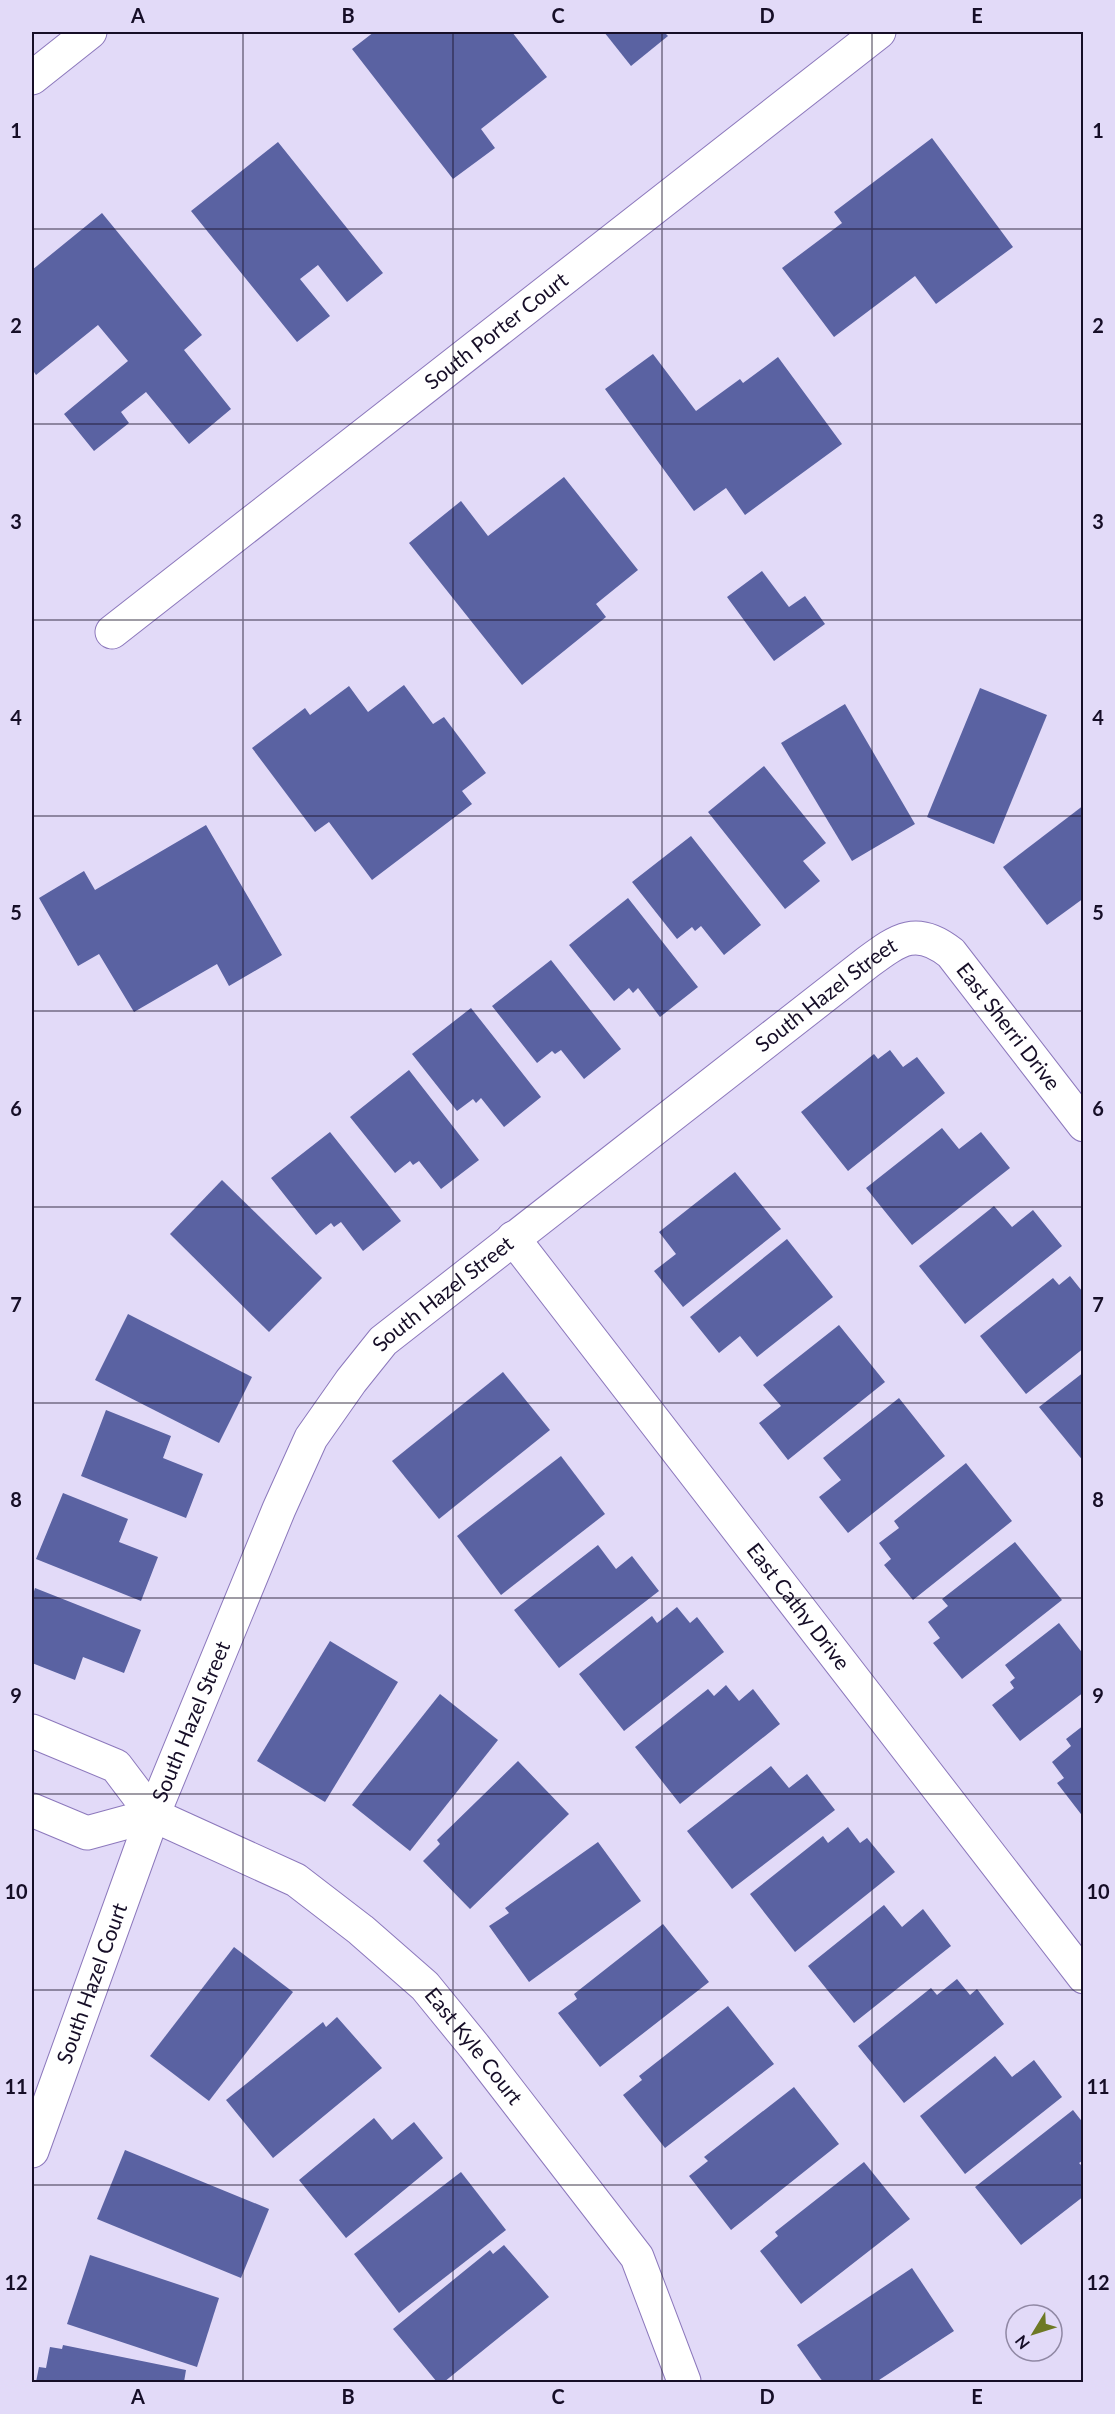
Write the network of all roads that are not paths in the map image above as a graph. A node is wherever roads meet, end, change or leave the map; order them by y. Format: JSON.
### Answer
{"nodes":[{"id":1,"x":90,"y":32,"type":"edge"},
{"id":2,"x":879,"y":32,"type":"edge"},
{"id":3,"x":32,"y":78,"type":"edge"},
{"id":4,"x":112,"y":632,"type":"dead end"},
{"id":5,"x":926,"y":938,"type":"joint"},
{"id":6,"x":1083,"y":1125,"type":"edge"},
{"id":7,"x":513,"y":1238,"type":"junction"},
{"id":8,"x":32,"y":1731,"type":"edge"},
{"id":9,"x":32,"y":1810,"type":"edge"},
{"id":10,"x":153,"y":1815,"type":"junction"},
{"id":11,"x":1083,"y":1977,"type":"edge"},
{"id":12,"x":32,"y":2151,"type":"edge"},
{"id":13,"x":684,"y":2381,"type":"edge"}],
"edges":[{"from":1,"to":3,"type":"street"},
{"from":2,"to":4,"type":"street","name":"South Porter Court"},
{"from":5,"to":6,"type":"street","name":"East Sherri Drive"},
{"from":5,"to":7,"type":"street","name":"South Hazel Street"},
{"from":7,"to":10,"type":"street","name":"South Hazel Street"},
{"from":7,"to":11,"type":"street","name":"East Cathy Drive"},
{"from":8,"to":10,"type":"street","name":"East Kyle Court"},
{"from":9,"to":10,"type":"street"},
{"from":10,"to":12,"type":"street","name":"South Hazel Court"},
{"from":10,"to":13,"type":"street","name":"East Kyle Court"}]}
